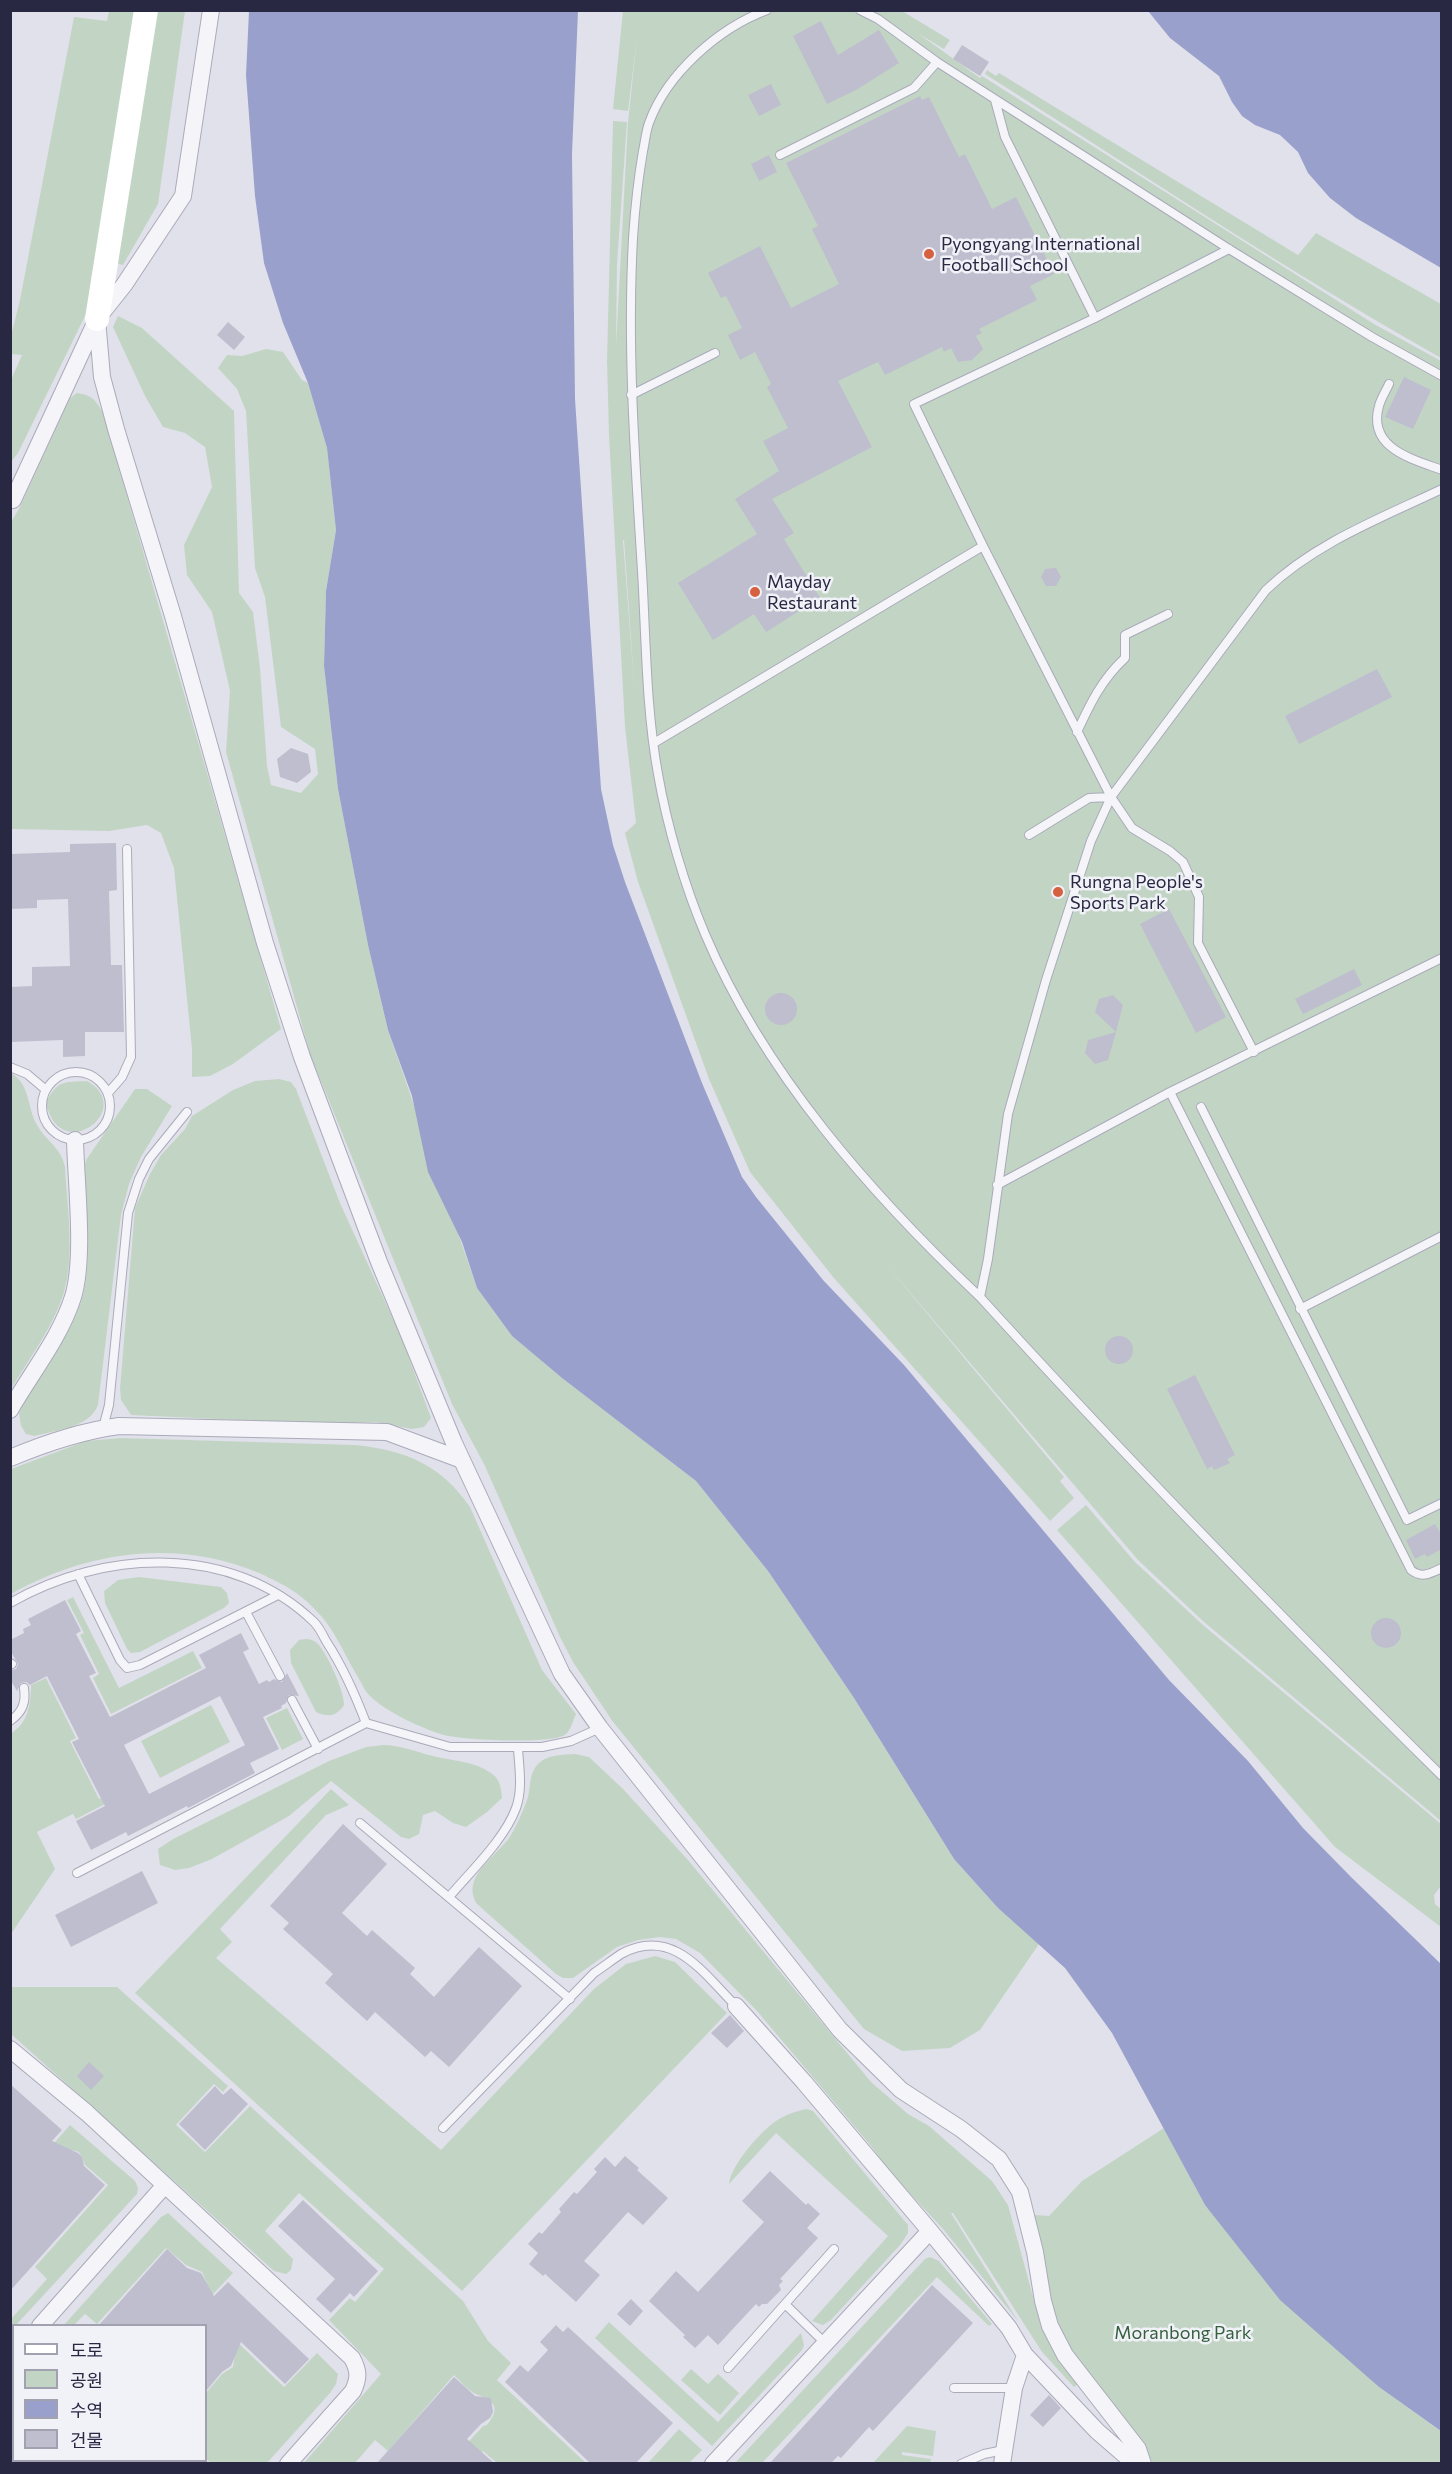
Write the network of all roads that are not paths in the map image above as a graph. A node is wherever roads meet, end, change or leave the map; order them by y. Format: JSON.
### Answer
{"nodes":[{"id":1,"x":146,"y":10,"type":"edge"},
{"id":2,"x":211,"y":10,"type":"edge"},
{"id":3,"x":767,"y":10,"type":"edge"},
{"id":4,"x":860,"y":10,"type":"edge"},
{"id":5,"x":937,"y":62,"type":"junction"},
{"id":6,"x":995,"y":100,"type":"junction"},
{"id":7,"x":780,"y":155,"type":"dead end"},
{"id":8,"x":1229,"y":249,"type":"junction"},
{"id":9,"x":1095,"y":318,"type":"junction"},
{"id":10,"x":97,"y":319,"type":"junction"},
{"id":11,"x":715,"y":353,"type":"dead end"},
{"id":12,"x":1442,"y":376,"type":"edge"},
{"id":13,"x":1389,"y":384,"type":"dead end"},
{"id":14,"x":631,"y":395,"type":"junction"},
{"id":15,"x":1442,"y":470,"type":"edge"},
{"id":16,"x":1442,"y":489,"type":"edge"},
{"id":17,"x":11,"y":502,"type":"edge"},
{"id":18,"x":983,"y":546,"type":"junction"},
{"id":19,"x":1168,"y":614,"type":"dead end"},
{"id":20,"x":1077,"y":732,"type":"junction"},
{"id":21,"x":654,"y":743,"type":"junction"},
{"id":22,"x":1111,"y":797,"type":"junction"},
{"id":23,"x":1029,"y":835,"type":"dead end"},
{"id":24,"x":128,"y":849,"type":"dead end"},
{"id":25,"x":1442,"y":958,"type":"edge"},
{"id":26,"x":1254,"y":1052,"type":"junction"},
{"id":27,"x":10,"y":1066,"type":"edge"},
{"id":28,"x":46,"y":1090,"type":"junction"},
{"id":29,"x":1170,"y":1092,"type":"junction"},
{"id":30,"x":108,"y":1093,"type":"junction"},
{"id":31,"x":1201,"y":1107,"type":"dead end"},
{"id":32,"x":187,"y":1112,"type":"dead end"},
{"id":33,"x":75,"y":1140,"type":"junction"},
{"id":34,"x":997,"y":1185,"type":"junction"},
{"id":35,"x":1442,"y":1236,"type":"edge"},
{"id":36,"x":980,"y":1297,"type":"junction"},
{"id":37,"x":1300,"y":1309,"type":"junction"},
{"id":38,"x":10,"y":1410,"type":"edge"},
{"id":39,"x":103,"y":1428,"type":"junction"},
{"id":40,"x":10,"y":1458,"type":"edge"},
{"id":41,"x":462,"y":1460,"type":"junction"},
{"id":42,"x":1442,"y":1503,"type":"edge"},
{"id":43,"x":1442,"y":1568,"type":"edge"},
{"id":44,"x":78,"y":1574,"type":"junction"},
{"id":45,"x":278,"y":1595,"type":"junction"},
{"id":46,"x":10,"y":1603,"type":"edge"},
{"id":47,"x":246,"y":1612,"type":"junction"},
{"id":48,"x":280,"y":1676,"type":"dead end"},
{"id":49,"x":24,"y":1688,"type":"dead end"},
{"id":50,"x":292,"y":1700,"type":"dead end"},
{"id":51,"x":10,"y":1721,"type":"edge"},
{"id":52,"x":366,"y":1723,"type":"junction"},
{"id":53,"x":600,"y":1728,"type":"junction"},
{"id":54,"x":518,"y":1748,"type":"junction"},
{"id":55,"x":318,"y":1749,"type":"junction"},
{"id":56,"x":1442,"y":1776,"type":"edge"},
{"id":57,"x":360,"y":1823,"type":"dead end"},
{"id":58,"x":77,"y":1874,"type":"dead end"},
{"id":59,"x":449,"y":1897,"type":"junction"},
{"id":60,"x":570,"y":1999,"type":"junction"},
{"id":61,"x":736,"y":2006,"type":"joint"},
{"id":62,"x":10,"y":2049,"type":"edge"},
{"id":63,"x":443,"y":2128,"type":"dead end"},
{"id":64,"x":165,"y":2185,"type":"junction"},
{"id":65,"x":930,"y":2231,"type":"junction"},
{"id":66,"x":834,"y":2249,"type":"dead end"},
{"id":67,"x":784,"y":2304,"type":"junction"},
{"id":68,"x":41,"y":2324,"type":"edge"},
{"id":69,"x":825,"y":2343,"type":"junction"},
{"id":70,"x":1025,"y":2355,"type":"junction"},
{"id":71,"x":728,"y":2368,"type":"dead end"},
{"id":72,"x":954,"y":2388,"type":"dead end"},
{"id":73,"x":1014,"y":2388,"type":"junction"},
{"id":74,"x":1003,"y":2456,"type":"edge"},
{"id":75,"x":288,"y":2463,"type":"edge"},
{"id":76,"x":713,"y":2463,"type":"edge"},
{"id":77,"x":961,"y":2463,"type":"edge"},
{"id":78,"x":1135,"y":2463,"type":"edge"},
{"id":79,"x":1143,"y":2463,"type":"edge"}],
"edges":[{"from":1,"to":10,"type":"street"},
{"from":2,"to":10,"type":"street"},
{"from":3,"to":14,"type":"lane"},
{"from":4,"to":5,"type":"lane"},
{"from":5,"to":6,"type":"lane"},
{"from":5,"to":7,"type":"lane"},
{"from":6,"to":8,"type":"lane"},
{"from":6,"to":9,"type":"lane"},
{"from":8,"to":9,"type":"lane"},
{"from":8,"to":12,"type":"lane"},
{"from":9,"to":18,"type":"lane"},
{"from":10,"to":17,"type":"street"},
{"from":10,"to":41,"type":"street"},
{"from":11,"to":14,"type":"lane"},
{"from":13,"to":15,"type":"lane"},
{"from":14,"to":21,"type":"lane"},
{"from":16,"to":22,"type":"lane"},
{"from":18,"to":20,"type":"lane"},
{"from":18,"to":21,"type":"lane"},
{"from":19,"to":20,"type":"lane"},
{"from":20,"to":22,"type":"lane"},
{"from":21,"to":36,"type":"lane"},
{"from":22,"to":23,"type":"lane"},
{"from":22,"to":26,"type":"lane"},
{"from":22,"to":34,"type":"lane"},
{"from":24,"to":30,"type":"lane"},
{"from":25,"to":26,"type":"lane"},
{"from":26,"to":29,"type":"lane"},
{"from":27,"to":28,"type":"lane"},
{"from":28,"to":30,"type":"lane"},
{"from":28,"to":33,"type":"lane"},
{"from":29,"to":34,"type":"lane"},
{"from":29,"to":43,"type":"lane"},
{"from":30,"to":33,"type":"lane"},
{"from":31,"to":37,"type":"lane"},
{"from":32,"to":39,"type":"lane"},
{"from":33,"to":38,"type":"street"},
{"from":34,"to":36,"type":"lane"},
{"from":35,"to":37,"type":"lane"},
{"from":36,"to":56,"type":"lane"},
{"from":37,"to":42,"type":"lane"},
{"from":39,"to":40,"type":"street"},
{"from":39,"to":41,"type":"street"},
{"from":41,"to":53,"type":"street"},
{"from":44,"to":45,"type":"lane"},
{"from":44,"to":46,"type":"lane"},
{"from":44,"to":47,"type":"lane"},
{"from":45,"to":47,"type":"lane"},
{"from":45,"to":52,"type":"lane"},
{"from":47,"to":48,"type":"lane"},
{"from":49,"to":51,"type":"lane"},
{"from":50,"to":55,"type":"lane"},
{"from":52,"to":54,"type":"lane"},
{"from":52,"to":55,"type":"lane"},
{"from":53,"to":54,"type":"lane"},
{"from":53,"to":79,"type":"street"},
{"from":54,"to":59,"type":"lane"},
{"from":55,"to":58,"type":"lane"},
{"from":57,"to":59,"type":"lane"},
{"from":59,"to":60,"type":"lane"},
{"from":60,"to":61,"type":"lane"},
{"from":60,"to":63,"type":"lane"},
{"from":61,"to":65,"type":"street"},
{"from":62,"to":64,"type":"street"},
{"from":64,"to":68,"type":"street"},
{"from":64,"to":75,"type":"street"},
{"from":65,"to":69,"type":"street"},
{"from":65,"to":70,"type":"street"},
{"from":66,"to":67,"type":"lane"},
{"from":67,"to":69,"type":"lane"},
{"from":67,"to":71,"type":"lane"},
{"from":69,"to":76,"type":"street"},
{"from":70,"to":73,"type":"street"},
{"from":70,"to":78,"type":"street"},
{"from":72,"to":73,"type":"lane"},
{"from":73,"to":74,"type":"street"},
{"from":74,"to":77,"type":"lane"}]}
